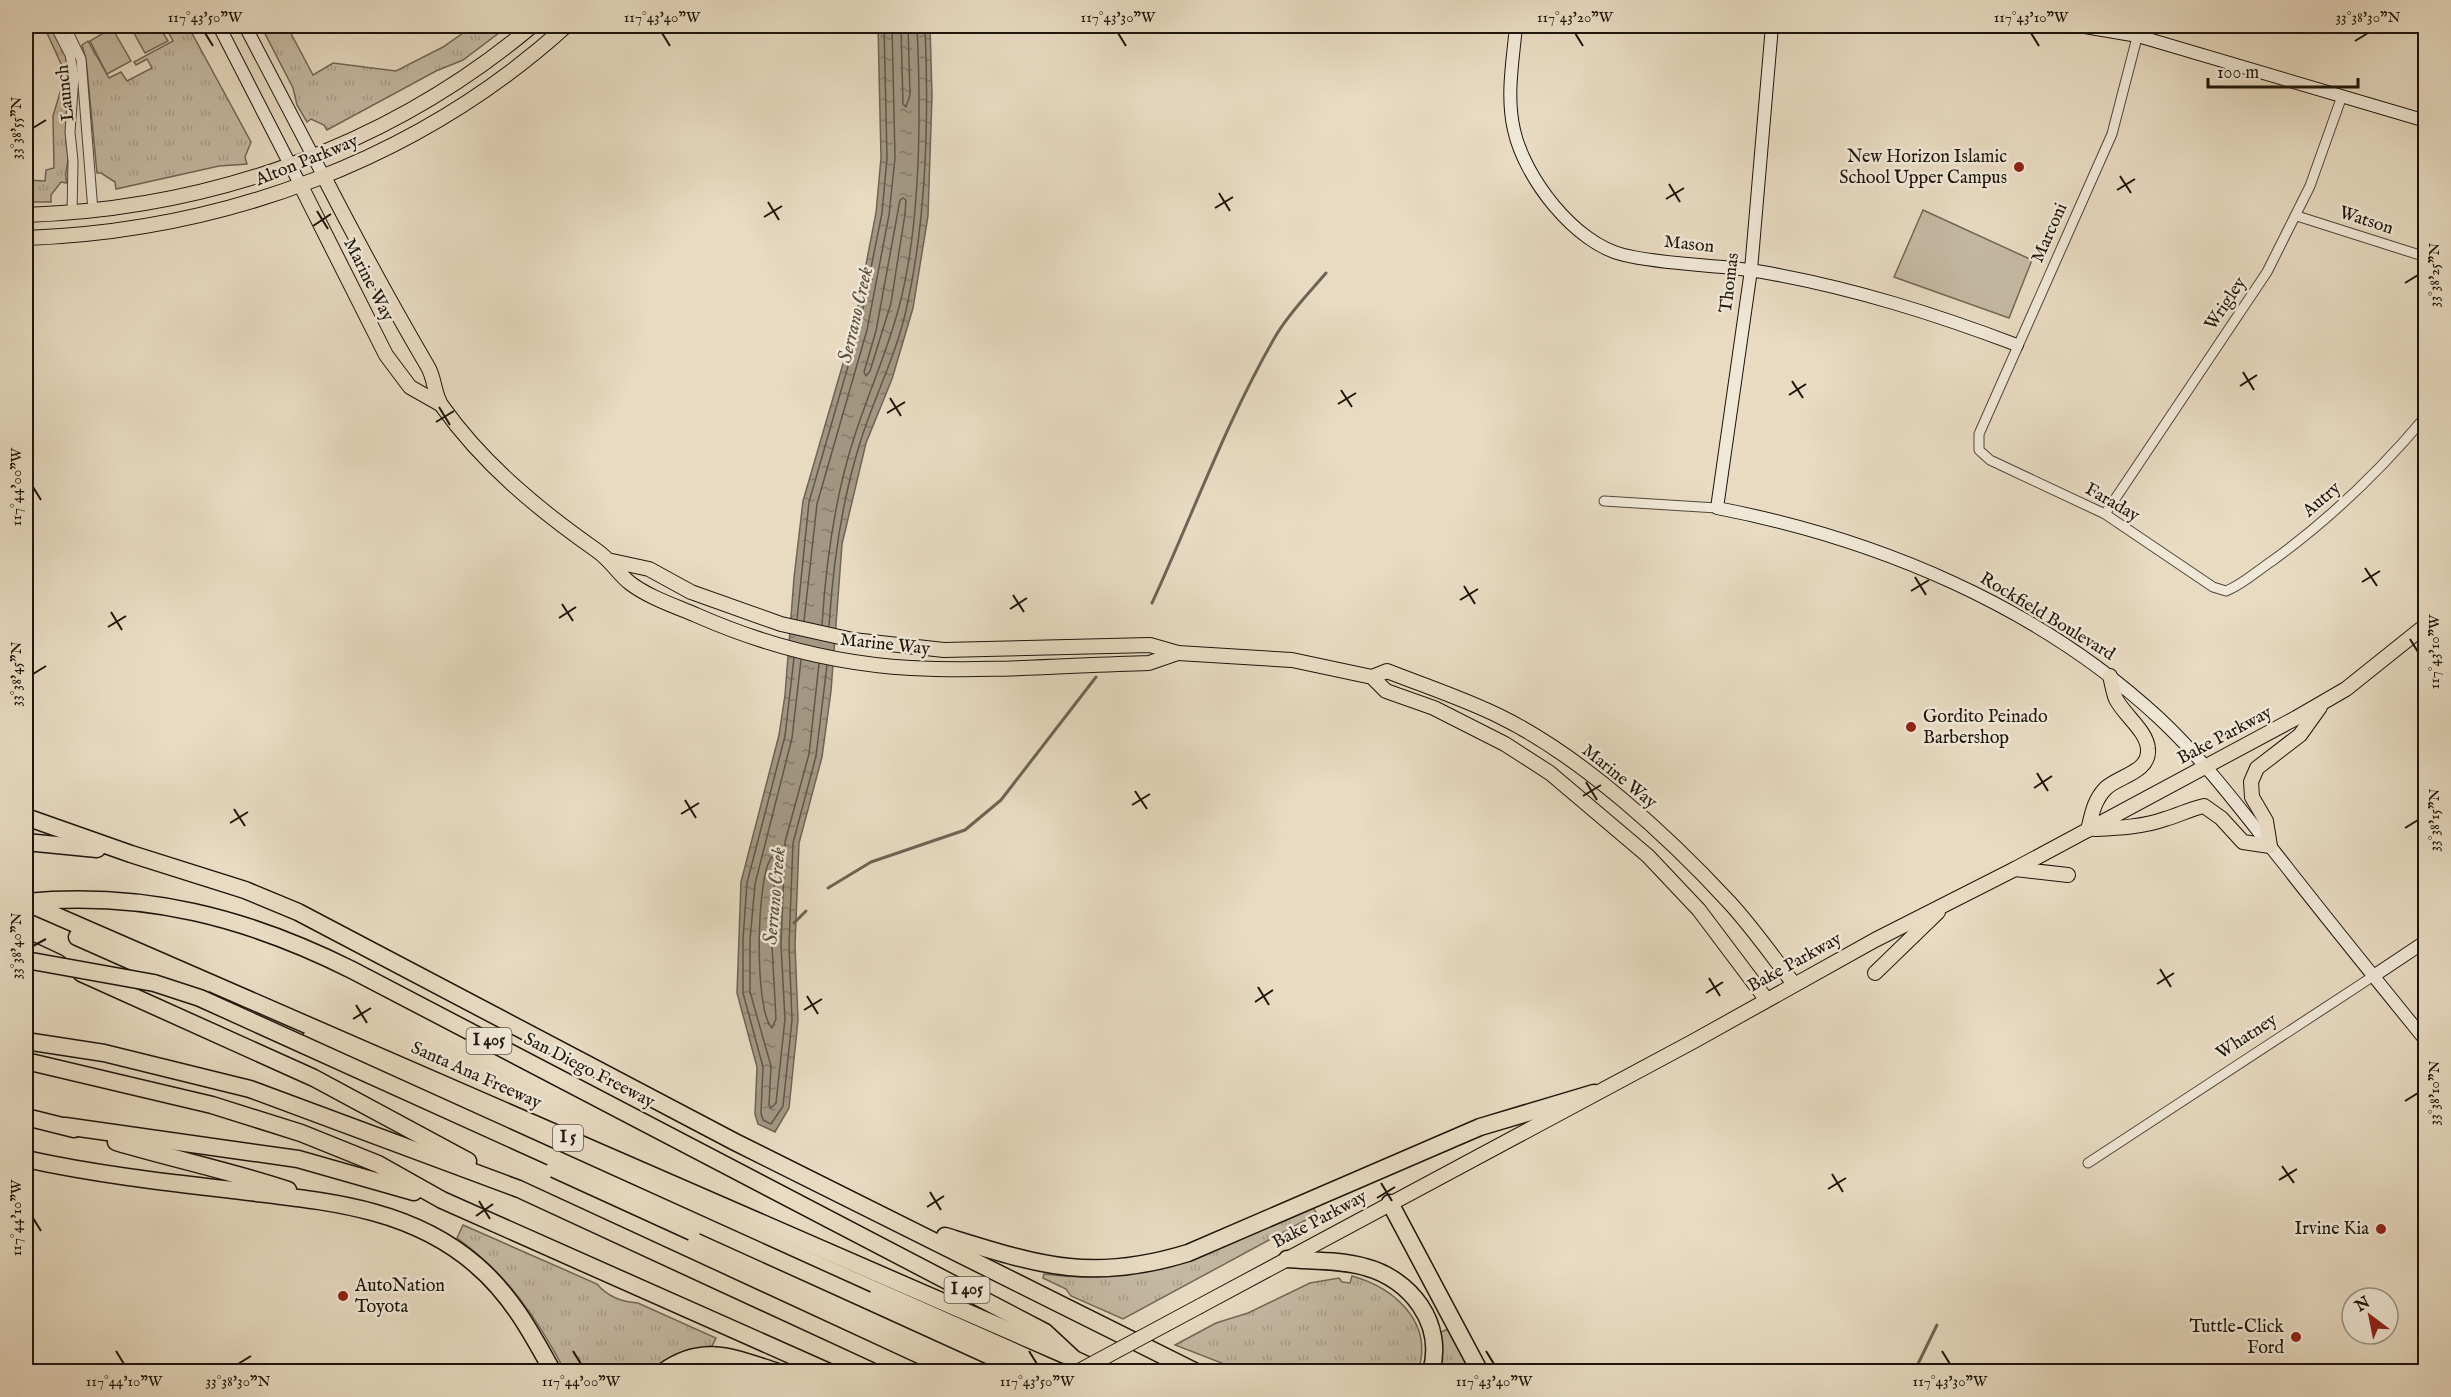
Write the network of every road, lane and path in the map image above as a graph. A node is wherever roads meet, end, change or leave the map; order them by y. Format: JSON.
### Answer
{"nodes":[{"id":1,"x":55,"y":26,"type":"edge"},
{"id":2,"x":65,"y":26,"type":"edge"},
{"id":3,"x":219,"y":26,"type":"edge"},
{"id":4,"x":245,"y":26,"type":"edge"},
{"id":5,"x":532,"y":26,"type":"edge"},
{"id":6,"x":566,"y":26,"type":"edge"},
{"id":7,"x":1515,"y":26,"type":"edge"},
{"id":8,"x":1772,"y":26,"type":"edge"},
{"id":9,"x":2079,"y":26,"type":"edge"},
{"id":10,"x":2139,"y":31,"type":"edge"},
{"id":11,"x":2342,"y":96,"type":"junction"},
{"id":12,"x":2426,"y":121,"type":"edge"},
{"id":13,"x":313,"y":157,"type":"junction"},
{"id":14,"x":88,"y":159,"type":"junction"},
{"id":15,"x":73,"y":161,"type":"junction"},
{"id":16,"x":291,"y":166,"type":"junction"},
{"id":17,"x":324,"y":177,"type":"junction"},
{"id":18,"x":301,"y":186,"type":"junction"},
{"id":19,"x":93,"y":211,"type":"junction"},
{"id":20,"x":72,"y":213,"type":"junction"},
{"id":21,"x":26,"y":215,"type":"edge"},
{"id":22,"x":2297,"y":216,"type":"junction"},
{"id":23,"x":26,"y":238,"type":"edge"},
{"id":24,"x":2426,"y":257,"type":"edge"},
{"id":25,"x":1751,"y":270,"type":"junction"},
{"id":26,"x":2017,"y":345,"type":"junction"},
{"id":27,"x":440,"y":404,"type":"junction"},
{"id":28,"x":2426,"y":416,"type":"edge"},
{"id":29,"x":1979,"y":450,"type":"joint"},
{"id":30,"x":1604,"y":501,"type":"dead end"},
{"id":31,"x":1717,"y":508,"type":"junction"},
{"id":32,"x":2104,"y":514,"type":"junction"},
{"id":33,"x":612,"y":561,"type":"junction"},
{"id":34,"x":2226,"y":591,"type":"joint"},
{"id":35,"x":2426,"y":625,"type":"edge"},
{"id":36,"x":1178,"y":653,"type":"junction"},
{"id":37,"x":2110,"y":676,"type":"junction"},
{"id":38,"x":1372,"y":677,"type":"junction"},
{"id":39,"x":2323,"y":703,"type":"junction"},
{"id":40,"x":2205,"y":767,"type":"junction"},
{"id":41,"x":26,"y":817,"type":"edge"},
{"id":42,"x":2088,"y":830,"type":"junction"},
{"id":43,"x":26,"y":842,"type":"edge"},
{"id":44,"x":2270,"y":846,"type":"junction"},
{"id":45,"x":131,"y":854,"type":"junction"},
{"id":46,"x":2015,"y":869,"type":"junction"},
{"id":47,"x":2068,"y":875,"type":"dead end"},
{"id":48,"x":1950,"y":901,"type":"junction"},
{"id":49,"x":26,"y":902,"type":"edge"},
{"id":50,"x":42,"y":910,"type":"junction"},
{"id":51,"x":2426,"y":941,"type":"edge"},
{"id":52,"x":26,"y":948,"type":"edge"},
{"id":53,"x":26,"y":960,"type":"edge"},
{"id":54,"x":26,"y":970,"type":"edge"},
{"id":55,"x":1875,"y":973,"type":"dead end"},
{"id":56,"x":2374,"y":975,"type":"junction"},
{"id":57,"x":1794,"y":984,"type":"junction"},
{"id":58,"x":1766,"y":999,"type":"junction"},
{"id":59,"x":26,"y":1041,"type":"edge"},
{"id":60,"x":2426,"y":1041,"type":"edge"},
{"id":61,"x":26,"y":1061,"type":"edge"},
{"id":62,"x":1594,"y":1093,"type":"junction"},
{"id":63,"x":26,"y":1117,"type":"edge"},
{"id":64,"x":65,"y":1126,"type":"junction"},
{"id":65,"x":26,"y":1159,"type":"edge"},
{"id":66,"x":2088,"y":1163,"type":"dead end"},
{"id":67,"x":519,"y":1189,"type":"junction"},
{"id":68,"x":442,"y":1200,"type":"junction"},
{"id":69,"x":323,"y":1202,"type":"junction"},
{"id":70,"x":1390,"y":1203,"type":"junction"},
{"id":71,"x":902,"y":1223,"type":"junction"},
{"id":72,"x":1287,"y":1258,"type":"junction"},
{"id":73,"x":865,"y":1305,"type":"junction"},
{"id":74,"x":1076,"y":1365,"type":"edge"},
{"id":75,"x":553,"y":1371,"type":"edge"},
{"id":76,"x":663,"y":1371,"type":"edge"},
{"id":77,"x":778,"y":1371,"type":"edge"},
{"id":78,"x":829,"y":1371,"type":"edge"},
{"id":79,"x":915,"y":1371,"type":"edge"},
{"id":80,"x":1000,"y":1371,"type":"edge"},
{"id":81,"x":1025,"y":1371,"type":"edge"},
{"id":82,"x":1060,"y":1371,"type":"edge"},
{"id":83,"x":1102,"y":1371,"type":"edge"},
{"id":84,"x":1196,"y":1371,"type":"edge"},
{"id":85,"x":1431,"y":1371,"type":"edge"},
{"id":86,"x":1480,"y":1371,"type":"edge"}],
"edges":[{"from":1,"to":15,"type":"street","name":"Launch"},
{"from":2,"to":14,"type":"street","name":"Launch"},
{"from":3,"to":16,"type":"street","name":"Marine Way"},
{"from":4,"to":13,"type":"street","name":"Marine Way"},
{"from":5,"to":13,"type":"main road","name":"Alton Parkway"},
{"from":6,"to":17,"type":"main road","name":"Alton Parkway"},
{"from":7,"to":25,"type":"street","name":"Mason"},
{"from":8,"to":25,"type":"street","name":"Thomas"},
{"from":9,"to":10,"type":"street"},
{"from":10,"to":11,"type":"street"},
{"from":10,"to":26,"type":"street","name":"Marconi"},
{"from":11,"to":12,"type":"street"},
{"from":11,"to":22,"type":"street","name":"Wrigley"},
{"from":13,"to":16,"type":"main road","name":"Alton Parkway"},
{"from":13,"to":17,"type":"street","name":"Marine Way"},
{"from":14,"to":15,"type":"street"},
{"from":14,"to":19,"type":"street","name":"Launch"},
{"from":15,"to":20,"type":"street","name":"Launch"},
{"from":16,"to":18,"type":"street","name":"Marine Way"},
{"from":16,"to":19,"type":"main road","name":"Alton Parkway"},
{"from":17,"to":18,"type":"main road","name":"Alton Parkway"},
{"from":17,"to":27,"type":"main road","name":"Marine Way"},
{"from":18,"to":23,"type":"main road","name":"Alton Parkway"},
{"from":18,"to":27,"type":"main road","name":"Marine Way"},
{"from":19,"to":20,"type":"main road","name":"Alton Parkway"},
{"from":20,"to":21,"type":"main road","name":"Alton Parkway"},
{"from":22,"to":24,"type":"street","name":"Watson"},
{"from":22,"to":32,"type":"street","name":"Wrigley"},
{"from":25,"to":26,"type":"street","name":"Mason"},
{"from":25,"to":31,"type":"street","name":"Thomas"},
{"from":26,"to":29,"type":"street","name":"Marconi"},
{"from":27,"to":33,"type":"main road","name":"Marine Way"},
{"from":28,"to":34,"type":"street","name":"Autry"},
{"from":29,"to":32,"type":"street","name":"Faraday"},
{"from":30,"to":31,"type":"street","name":"Rockfield Boulevard"},
{"from":31,"to":37,"type":"street","name":"Rockfield Boulevard"},
{"from":32,"to":34,"type":"street","name":"Faraday"},
{"from":33,"to":36,"type":"main road","name":"Marine Way"},
{"from":33,"to":36,"type":"main road","name":"Marine Way"},
{"from":35,"to":39,"type":"main road","name":"Bake Parkway"},
{"from":36,"to":38,"type":"main road","name":"Marine Way"},
{"from":37,"to":40,"type":"street","name":"Rockfield Boulevard"},
{"from":37,"to":42,"type":"main road"},
{"from":38,"to":57,"type":"main road","name":"Marine Way"},
{"from":38,"to":58,"type":"main road","name":"Marine Way"},
{"from":39,"to":40,"type":"main road","name":"Bake Parkway"},
{"from":39,"to":44,"type":"main road"},
{"from":40,"to":42,"type":"main road","name":"Bake Parkway"},
{"from":40,"to":44,"type":"street","name":"Rockfield Boulevard"},
{"from":41,"to":45,"type":"highway"},
{"from":42,"to":44,"type":"main road"},
{"from":42,"to":46,"type":"main road","name":"Bake Parkway"},
{"from":43,"to":45,"type":"highway"},
{"from":44,"to":56,"type":"street","name":"Rockfield Boulevard"},
{"from":45,"to":71,"type":"highway"},
{"from":46,"to":47,"type":"main road"},
{"from":46,"to":48,"type":"main road","name":"Bake Parkway"},
{"from":48,"to":55,"type":"main road"},
{"from":48,"to":57,"type":"main road","name":"Bake Parkway"},
{"from":49,"to":50,"type":"highway","name":"Santa Ana Freeway","number":"I 5"},
{"from":49,"to":74,"type":"highway","name":"San Diego Freeway","number":"I 405"},
{"from":50,"to":74,"type":"highway","name":"Santa Ana Freeway","number":"I 5"},
{"from":50,"to":82,"type":"highway"},
{"from":51,"to":56,"type":"street","name":"Whatney"},
{"from":52,"to":67,"type":"highway"},
{"from":53,"to":73,"type":"highway","bridge":true},
{"from":54,"to":73,"type":"highway","bridge":true},
{"from":56,"to":60,"type":"street","name":"Rockfield Boulevard"},
{"from":56,"to":66,"type":"street","name":"Whatney"},
{"from":57,"to":58,"type":"main road","name":"Bake Parkway"},
{"from":58,"to":62,"type":"main road","name":"Bake Parkway"},
{"from":59,"to":67,"type":"highway"},
{"from":61,"to":68,"type":"highway"},
{"from":62,"to":70,"type":"main road","name":"Bake Parkway"},
{"from":62,"to":71,"type":"highway"},
{"from":63,"to":64,"type":"highway"},
{"from":64,"to":68,"type":"highway"},
{"from":64,"to":69,"type":"highway"},
{"from":65,"to":69,"type":"highway"},
{"from":67,"to":79,"type":"highway"},
{"from":68,"to":78,"type":"highway"},
{"from":69,"to":75,"type":"highway"},
{"from":70,"to":72,"type":"main road","name":"Bake Parkway"},
{"from":70,"to":86,"type":"highway"},
{"from":71,"to":84,"type":"highway"},
{"from":72,"to":74,"type":"main road","name":"Bake Parkway","bridge":true},
{"from":72,"to":85,"type":"highway"},
{"from":73,"to":80,"type":"highway"},
{"from":73,"to":81,"type":"highway"},
{"from":74,"to":83,"type":"highway","name":"San Diego Freeway","number":"I 5"},
{"from":76,"to":77,"type":"highway"}]}
